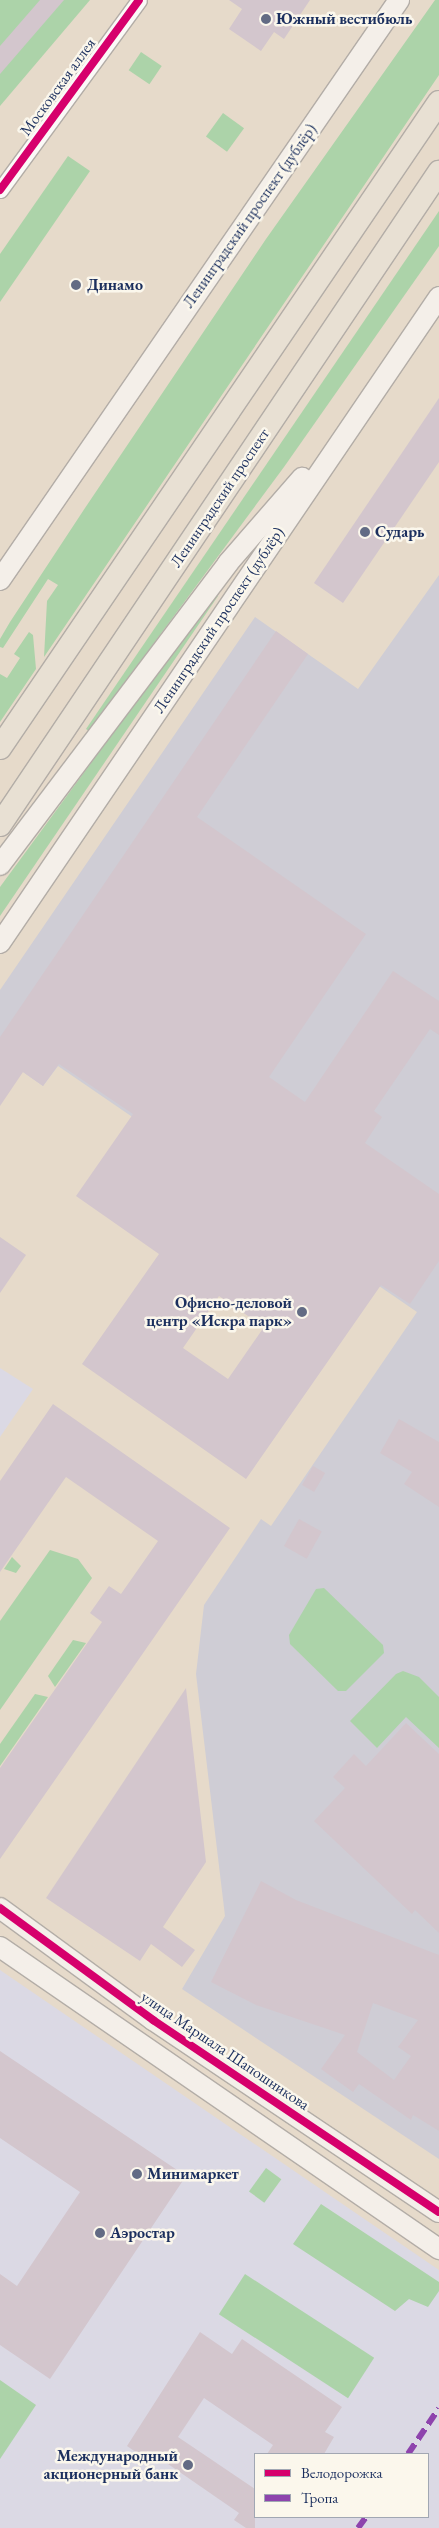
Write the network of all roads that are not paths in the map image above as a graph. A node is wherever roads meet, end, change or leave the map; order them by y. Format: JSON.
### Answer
{"nodes":[{"id":1,"x":139,"y":0,"type":"edge"},
{"id":2,"x":400,"y":0,"type":"edge"},
{"id":3,"x":439,"y":102,"type":"edge"},
{"id":4,"x":439,"y":172,"type":"edge"},
{"id":5,"x":0,"y":190,"type":"edge"},
{"id":6,"x":439,"y":297,"type":"edge"},
{"id":7,"x":360,"y":412,"type":"junction"},
{"id":8,"x":0,"y":580,"type":"edge"},
{"id":9,"x":0,"y":748,"type":"edge"},
{"id":10,"x":0,"y":825,"type":"edge"},
{"id":11,"x":0,"y":865,"type":"edge"},
{"id":12,"x":0,"y":943,"type":"edge"},
{"id":13,"x":0,"y":1908,"type":"edge"},
{"id":14,"x":0,"y":1948,"type":"edge"},
{"id":15,"x":439,"y":2212,"type":"edge"},
{"id":16,"x":439,"y":2249,"type":"edge"}],
"edges":[{"from":1,"to":5,"type":"street","name":"Московская аллея"},
{"from":2,"to":8,"type":"main road","name":"Ленинградский проспект (дублёр)"},
{"from":3,"to":9,"type":"main road"},
{"from":4,"to":10,"type":"main road","name":"Ленинградский проспект"},
{"from":6,"to":7,"type":"main road","name":"Ленинградский проспект (дублёр)"},
{"from":7,"to":11,"type":"main road"},
{"from":7,"to":12,"type":"main road","name":"Ленинградский проспект (дублёр)"},
{"from":13,"to":15,"type":"main road","name":"улица Маршала Шапошникова"},
{"from":14,"to":16,"type":"main road"}]}
